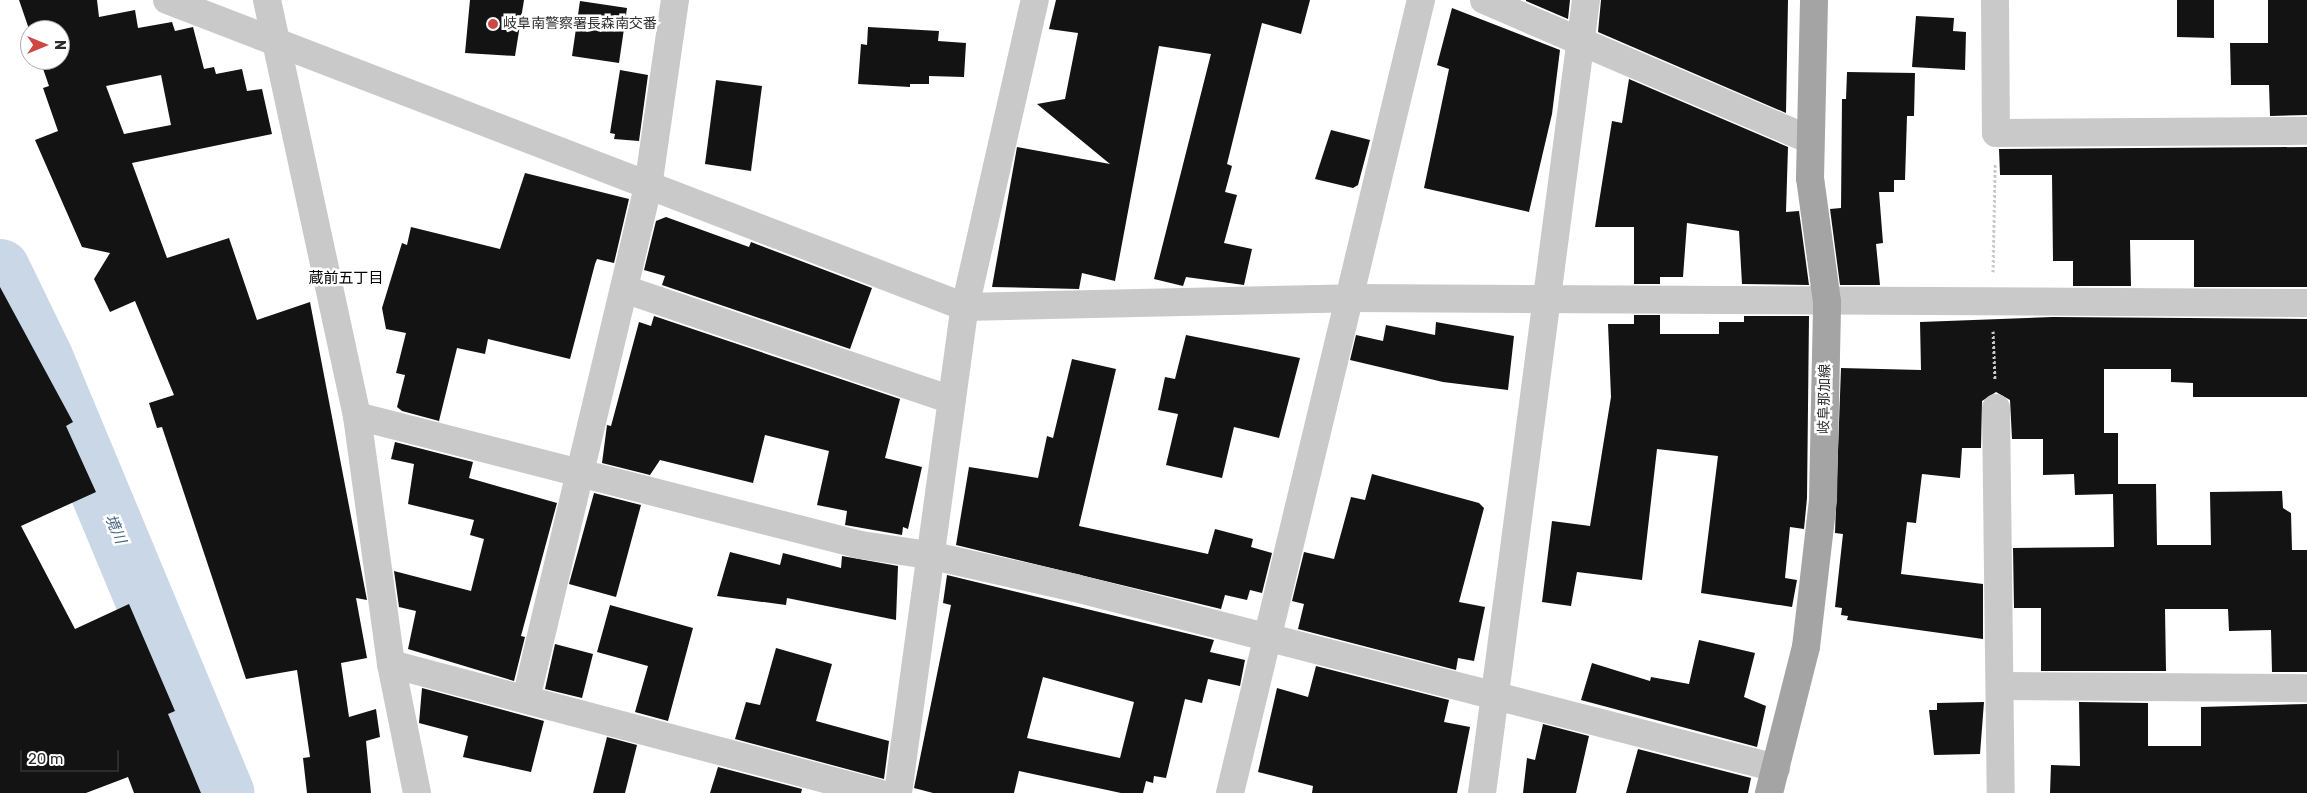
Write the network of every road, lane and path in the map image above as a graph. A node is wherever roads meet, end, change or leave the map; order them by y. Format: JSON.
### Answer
{"nodes":[{"id":1,"x":166,"y":0,"type":"edge"},
{"id":2,"x":267,"y":0,"type":"edge"},
{"id":3,"x":674,"y":0,"type":"edge"},
{"id":4,"x":1035,"y":0,"type":"edge"},
{"id":5,"x":1421,"y":0,"type":"edge"},
{"id":6,"x":1484,"y":0,"type":"edge"},
{"id":7,"x":1586,"y":0,"type":"edge"},
{"id":8,"x":1814,"y":0,"type":"edge"},
{"id":9,"x":1995,"y":0,"type":"edge"},
{"id":10,"x":1581,"y":38,"type":"junction"},
{"id":11,"x":279,"y":42,"type":"junction"},
{"id":12,"x":2307,"y":131,"type":"edge"},
{"id":13,"x":1810,"y":140,"type":"junction"},
{"id":14,"x":648,"y":188,"type":"junction"},
{"id":15,"x":624,"y":289,"type":"junction"},
{"id":16,"x":1352,"y":298,"type":"junction"},
{"id":17,"x":1546,"y":302,"type":"junction"},
{"id":18,"x":1827,"y":302,"type":"junction"},
{"id":19,"x":2307,"y":303,"type":"edge"},
{"id":20,"x":965,"y":306,"type":"junction"},
{"id":21,"x":952,"y":400,"type":"junction"},
{"id":22,"x":1996,"y":408,"type":"dead end"},
{"id":23,"x":357,"y":416,"type":"junction"},
{"id":24,"x":580,"y":472,"type":"junction"},
{"id":25,"x":929,"y":555,"type":"junction"},
{"id":26,"x":1269,"y":637,"type":"junction"},
{"id":27,"x":391,"y":664,"type":"junction"},
{"id":28,"x":2002,"y":686,"type":"junction"},
{"id":29,"x":2307,"y":688,"type":"edge"},
{"id":30,"x":1496,"y":696,"type":"junction"},
{"id":31,"x":526,"y":699,"type":"junction"},
{"id":32,"x":1772,"y":780,"type":"edge"},
{"id":33,"x":417,"y":793,"type":"edge"},
{"id":34,"x":878,"y":793,"type":"edge"},
{"id":35,"x":898,"y":793,"type":"edge"},
{"id":36,"x":1230,"y":793,"type":"edge"},
{"id":37,"x":1482,"y":793,"type":"edge"},
{"id":38,"x":2001,"y":793,"type":"edge"}],
"edges":[{"from":1,"to":11,"type":"street"},
{"from":2,"to":11,"type":"street"},
{"from":3,"to":14,"type":"street"},
{"from":4,"to":20,"type":"street"},
{"from":5,"to":16,"type":"street"},
{"from":6,"to":10,"type":"street"},
{"from":7,"to":10,"type":"street"},
{"from":8,"to":13,"type":"main road","name":"岐阜那加線"},
{"from":9,"to":12,"type":"street"},
{"from":10,"to":13,"type":"street"},
{"from":10,"to":17,"type":"street"},
{"from":11,"to":14,"type":"street"},
{"from":11,"to":23,"type":"street"},
{"from":13,"to":18,"type":"main road","name":"岐阜那加線"},
{"from":14,"to":15,"type":"street"},
{"from":14,"to":20,"type":"street"},
{"from":15,"to":21,"type":"street"},
{"from":15,"to":24,"type":"street"},
{"from":16,"to":17,"type":"street"},
{"from":16,"to":20,"type":"street"},
{"from":16,"to":26,"type":"street"},
{"from":17,"to":18,"type":"street"},
{"from":17,"to":30,"type":"street"},
{"from":18,"to":19,"type":"street"},
{"from":18,"to":32,"type":"main road","name":"岐阜那加線"},
{"from":20,"to":21,"type":"street"},
{"from":21,"to":25,"type":"street"},
{"from":22,"to":28,"type":"street"},
{"from":23,"to":24,"type":"street"},
{"from":23,"to":27,"type":"street"},
{"from":24,"to":25,"type":"street"},
{"from":24,"to":31,"type":"street"},
{"from":25,"to":26,"type":"street"},
{"from":25,"to":35,"type":"street"},
{"from":26,"to":30,"type":"street"},
{"from":26,"to":36,"type":"street"},
{"from":27,"to":31,"type":"street"},
{"from":27,"to":33,"type":"street"},
{"from":28,"to":29,"type":"street"},
{"from":28,"to":38,"type":"street"},
{"from":30,"to":32,"type":"street"},
{"from":30,"to":37,"type":"street"},
{"from":31,"to":34,"type":"street"}]}
